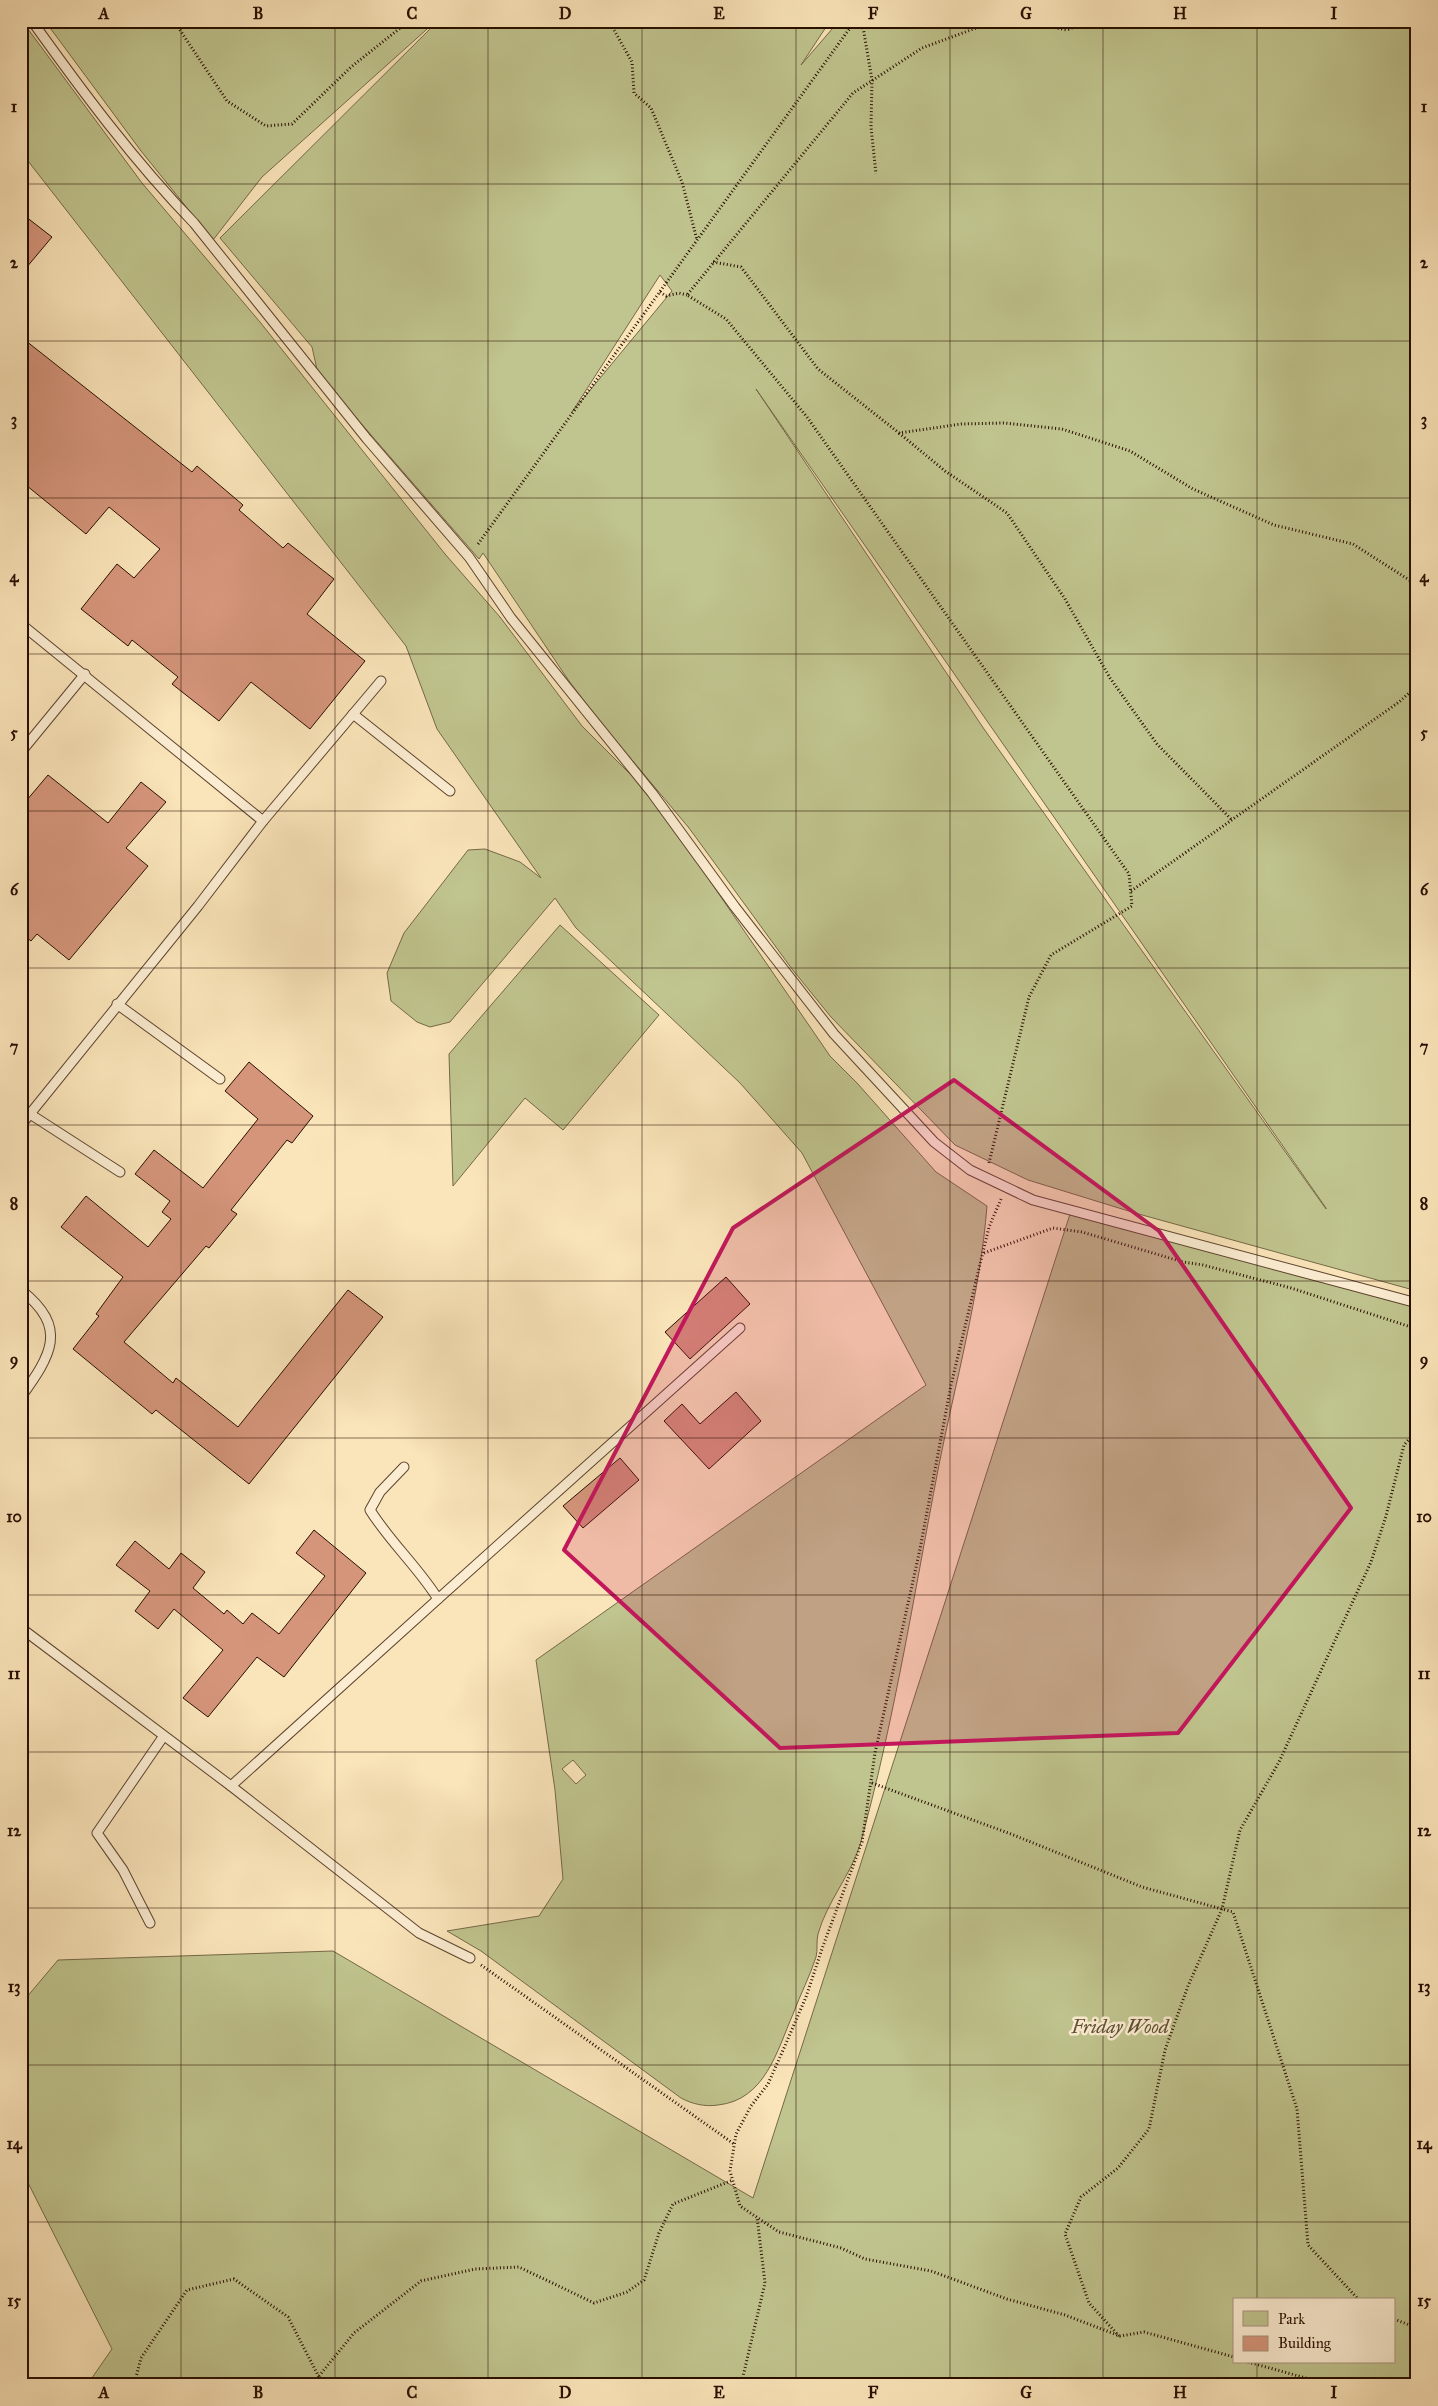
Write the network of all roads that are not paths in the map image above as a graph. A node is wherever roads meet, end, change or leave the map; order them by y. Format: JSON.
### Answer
{"nodes":[{"id":1,"x":32,"y":21,"type":"edge"},
{"id":2,"x":21,"y":624,"type":"edge"},
{"id":3,"x":85,"y":674,"type":"junction"},
{"id":4,"x":381,"y":681,"type":"dead end"},
{"id":5,"x":353,"y":714,"type":"junction"},
{"id":6,"x":21,"y":752,"type":"edge"},
{"id":7,"x":450,"y":791,"type":"dead end"},
{"id":8,"x":263,"y":821,"type":"junction"},
{"id":9,"x":117,"y":1004,"type":"junction"},
{"id":10,"x":220,"y":1079,"type":"dead end"},
{"id":11,"x":30,"y":1114,"type":"junction"},
{"id":12,"x":21,"y":1125,"type":"edge"},
{"id":13,"x":120,"y":1172,"type":"dead end"},
{"id":14,"x":21,"y":1290,"type":"edge"},
{"id":15,"x":1417,"y":1303,"type":"edge"},
{"id":16,"x":740,"y":1328,"type":"dead end"},
{"id":17,"x":21,"y":1397,"type":"edge"},
{"id":18,"x":404,"y":1468,"type":"dead end"},
{"id":19,"x":438,"y":1599,"type":"junction"},
{"id":20,"x":21,"y":1628,"type":"edge"},
{"id":21,"x":163,"y":1737,"type":"junction"},
{"id":22,"x":231,"y":1786,"type":"junction"},
{"id":23,"x":150,"y":1923,"type":"dead end"},
{"id":24,"x":470,"y":1958,"type":"road end"}],
"edges":[{"from":1,"to":15,"type":"lane"},
{"from":2,"to":3,"type":"lane"},
{"from":3,"to":6,"type":"lane"},
{"from":3,"to":8,"type":"lane"},
{"from":4,"to":5,"type":"lane"},
{"from":5,"to":7,"type":"lane"},
{"from":5,"to":8,"type":"lane"},
{"from":8,"to":9,"type":"lane"},
{"from":9,"to":10,"type":"lane"},
{"from":9,"to":11,"type":"lane"},
{"from":11,"to":12,"type":"lane"},
{"from":11,"to":13,"type":"lane"},
{"from":14,"to":17,"type":"lane"},
{"from":16,"to":19,"type":"lane"},
{"from":18,"to":19,"type":"lane"},
{"from":19,"to":22,"type":"lane"},
{"from":20,"to":21,"type":"lane"},
{"from":21,"to":22,"type":"lane"},
{"from":21,"to":23,"type":"lane"},
{"from":22,"to":24,"type":"lane"}]}
